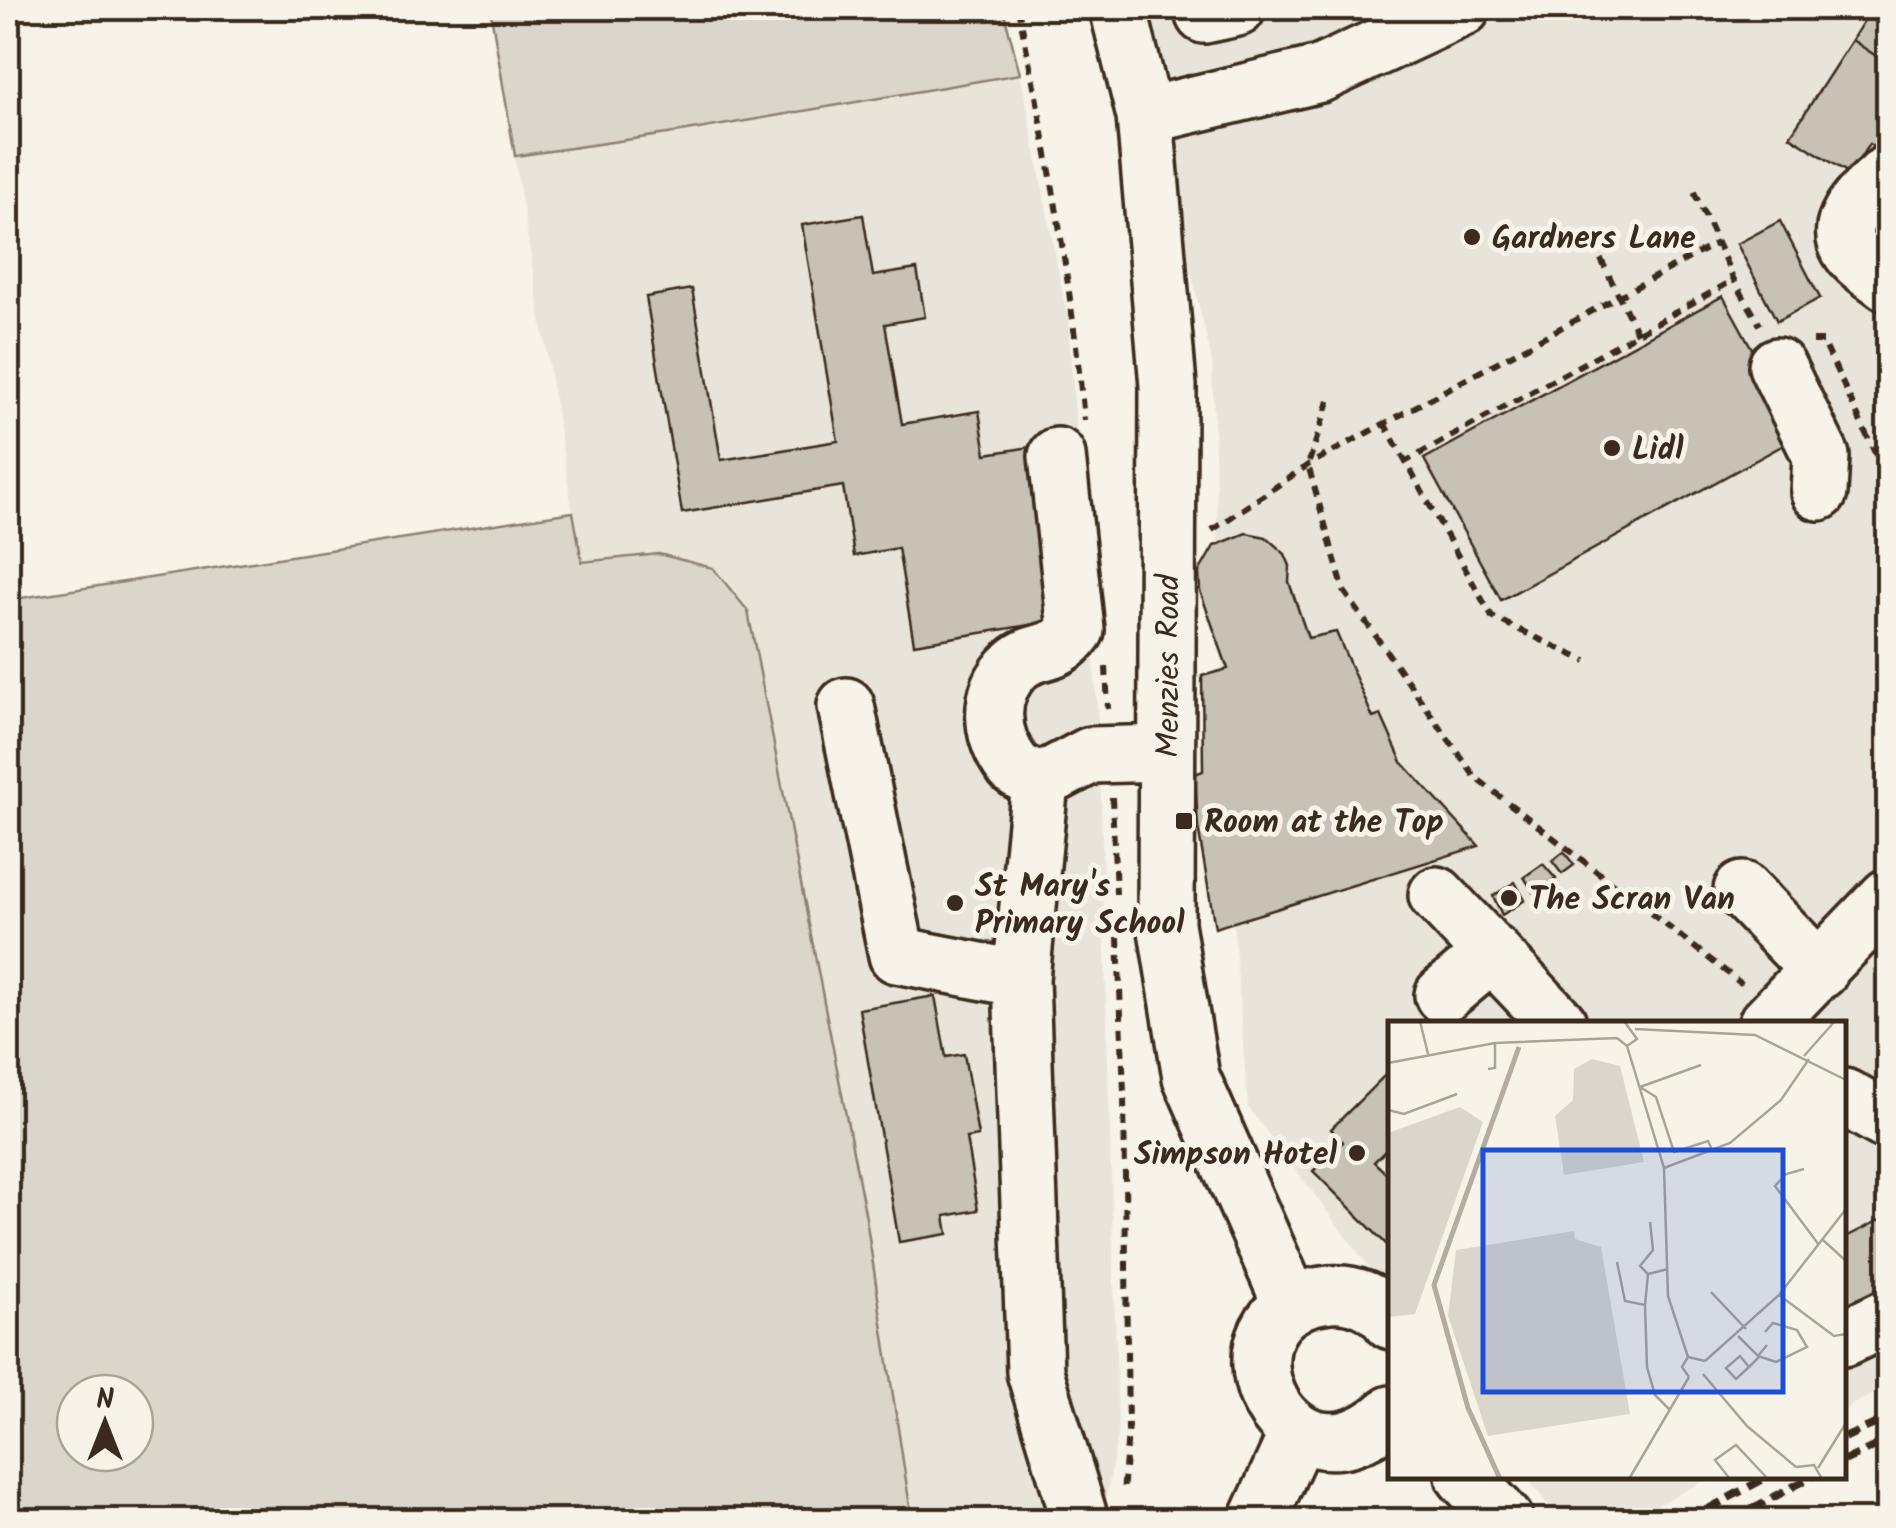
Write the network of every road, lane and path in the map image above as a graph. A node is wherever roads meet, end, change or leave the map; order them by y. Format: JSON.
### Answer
{"nodes":[{"id":1,"x":1118,"y":8,"type":"edge"},
{"id":2,"x":1203,"y":8,"type":"edge"},
{"id":3,"x":1237,"y":8,"type":"edge"},
{"id":4,"x":1456,"y":9,"type":"edge"},
{"id":5,"x":1145,"y":116,"type":"junction"},
{"id":6,"x":1888,"y":173,"type":"edge"},
{"id":7,"x":1593,"y":243,"type":"dead end"},
{"id":8,"x":1717,"y":244,"type":"dead end"},
{"id":9,"x":1734,"y":280,"type":"dead end"},
{"id":10,"x":1888,"y":282,"type":"edge"},
{"id":11,"x":1620,"y":294,"type":"junction"},
{"id":12,"x":1638,"y":335,"type":"junction"},
{"id":13,"x":1777,"y":366,"type":"dead end"},
{"id":14,"x":1329,"y":401,"type":"dead end"},
{"id":15,"x":1384,"y":424,"type":"junction"},
{"id":16,"x":1057,"y":456,"type":"dead end"},
{"id":17,"x":1404,"y":463,"type":"junction"},
{"id":18,"x":1308,"y":465,"type":"junction"},
{"id":19,"x":1819,"y":492,"type":"dead end"},
{"id":20,"x":1888,"y":533,"type":"edge"},
{"id":21,"x":1888,"y":547,"type":"edge"},
{"id":22,"x":1586,"y":661,"type":"dead end"},
{"id":23,"x":846,"y":706,"type":"dead end"},
{"id":24,"x":1166,"y":753,"type":"junction"},
{"id":25,"x":1040,"y":782,"type":"junction"},
{"id":26,"x":1742,"y":890,"type":"dead end"},
{"id":27,"x":1438,"y":895,"type":"dead end"},
{"id":28,"x":1883,"y":914,"type":"edge"},
{"id":29,"x":1493,"y":953,"type":"junction"},
{"id":30,"x":1820,"y":971,"type":"junction"},
{"id":31,"x":1021,"y":979,"type":"junction"},
{"id":32,"x":1442,"y":995,"type":"dead end"},
{"id":33,"x":1773,"y":1017,"type":"edge"},
{"id":34,"x":1556,"y":1021,"type":"edge"},
{"id":35,"x":1846,"y":1098,"type":"edge"},
{"id":36,"x":1888,"y":1122,"type":"edge"},
{"id":37,"x":1292,"y":1306,"type":"junction"},
{"id":38,"x":1888,"y":1317,"type":"edge"},
{"id":39,"x":1388,"y":1318,"type":"edge"},
{"id":40,"x":1846,"y":1337,"type":"edge"},
{"id":41,"x":1388,"y":1417,"type":"edge"},
{"id":42,"x":1298,"y":1432,"type":"junction"},
{"id":43,"x":1466,"y":1478,"type":"edge"},
{"id":44,"x":1080,"y":1520,"type":"edge"},
{"id":45,"x":1258,"y":1520,"type":"edge"},
{"id":46,"x":1505,"y":1520,"type":"edge"}],
"edges":[{"from":1,"to":5,"type":"street","name":"Menzies Road"},
{"from":2,"to":3,"type":"street"},
{"from":4,"to":5,"type":"street"},
{"from":5,"to":24,"type":"street","name":"Menzies Road"},
{"from":6,"to":10,"type":"street"},
{"from":7,"to":11,"type":"path"},
{"from":8,"to":11,"type":"path"},
{"from":9,"to":12,"type":"path"},
{"from":11,"to":12,"type":"path"},
{"from":11,"to":15,"type":"path"},
{"from":12,"to":17,"type":"path"},
{"from":13,"to":19,"type":"street"},
{"from":14,"to":18,"type":"path"},
{"from":15,"to":17,"type":"path"},
{"from":15,"to":18,"type":"path"},
{"from":16,"to":25,"type":"street"},
{"from":17,"to":22,"type":"path"},
{"from":18,"to":33,"type":"path"},
{"from":20,"to":21,"type":"path"},
{"from":23,"to":31,"type":"street"},
{"from":24,"to":25,"type":"street"},
{"from":24,"to":37,"type":"street","name":"Menzies Road"},
{"from":25,"to":31,"type":"street"},
{"from":26,"to":30,"type":"street"},
{"from":27,"to":29,"type":"street"},
{"from":28,"to":30,"type":"street"},
{"from":29,"to":32,"type":"street"},
{"from":29,"to":34,"type":"street"},
{"from":30,"to":33,"type":"street"},
{"from":31,"to":44,"type":"street"},
{"from":35,"to":36,"type":"street"},
{"from":37,"to":39,"type":"street"},
{"from":37,"to":42,"type":"street"},
{"from":38,"to":40,"type":"street"},
{"from":41,"to":42,"type":"street"},
{"from":42,"to":45,"type":"street"},
{"from":43,"to":46,"type":"street"}]}
